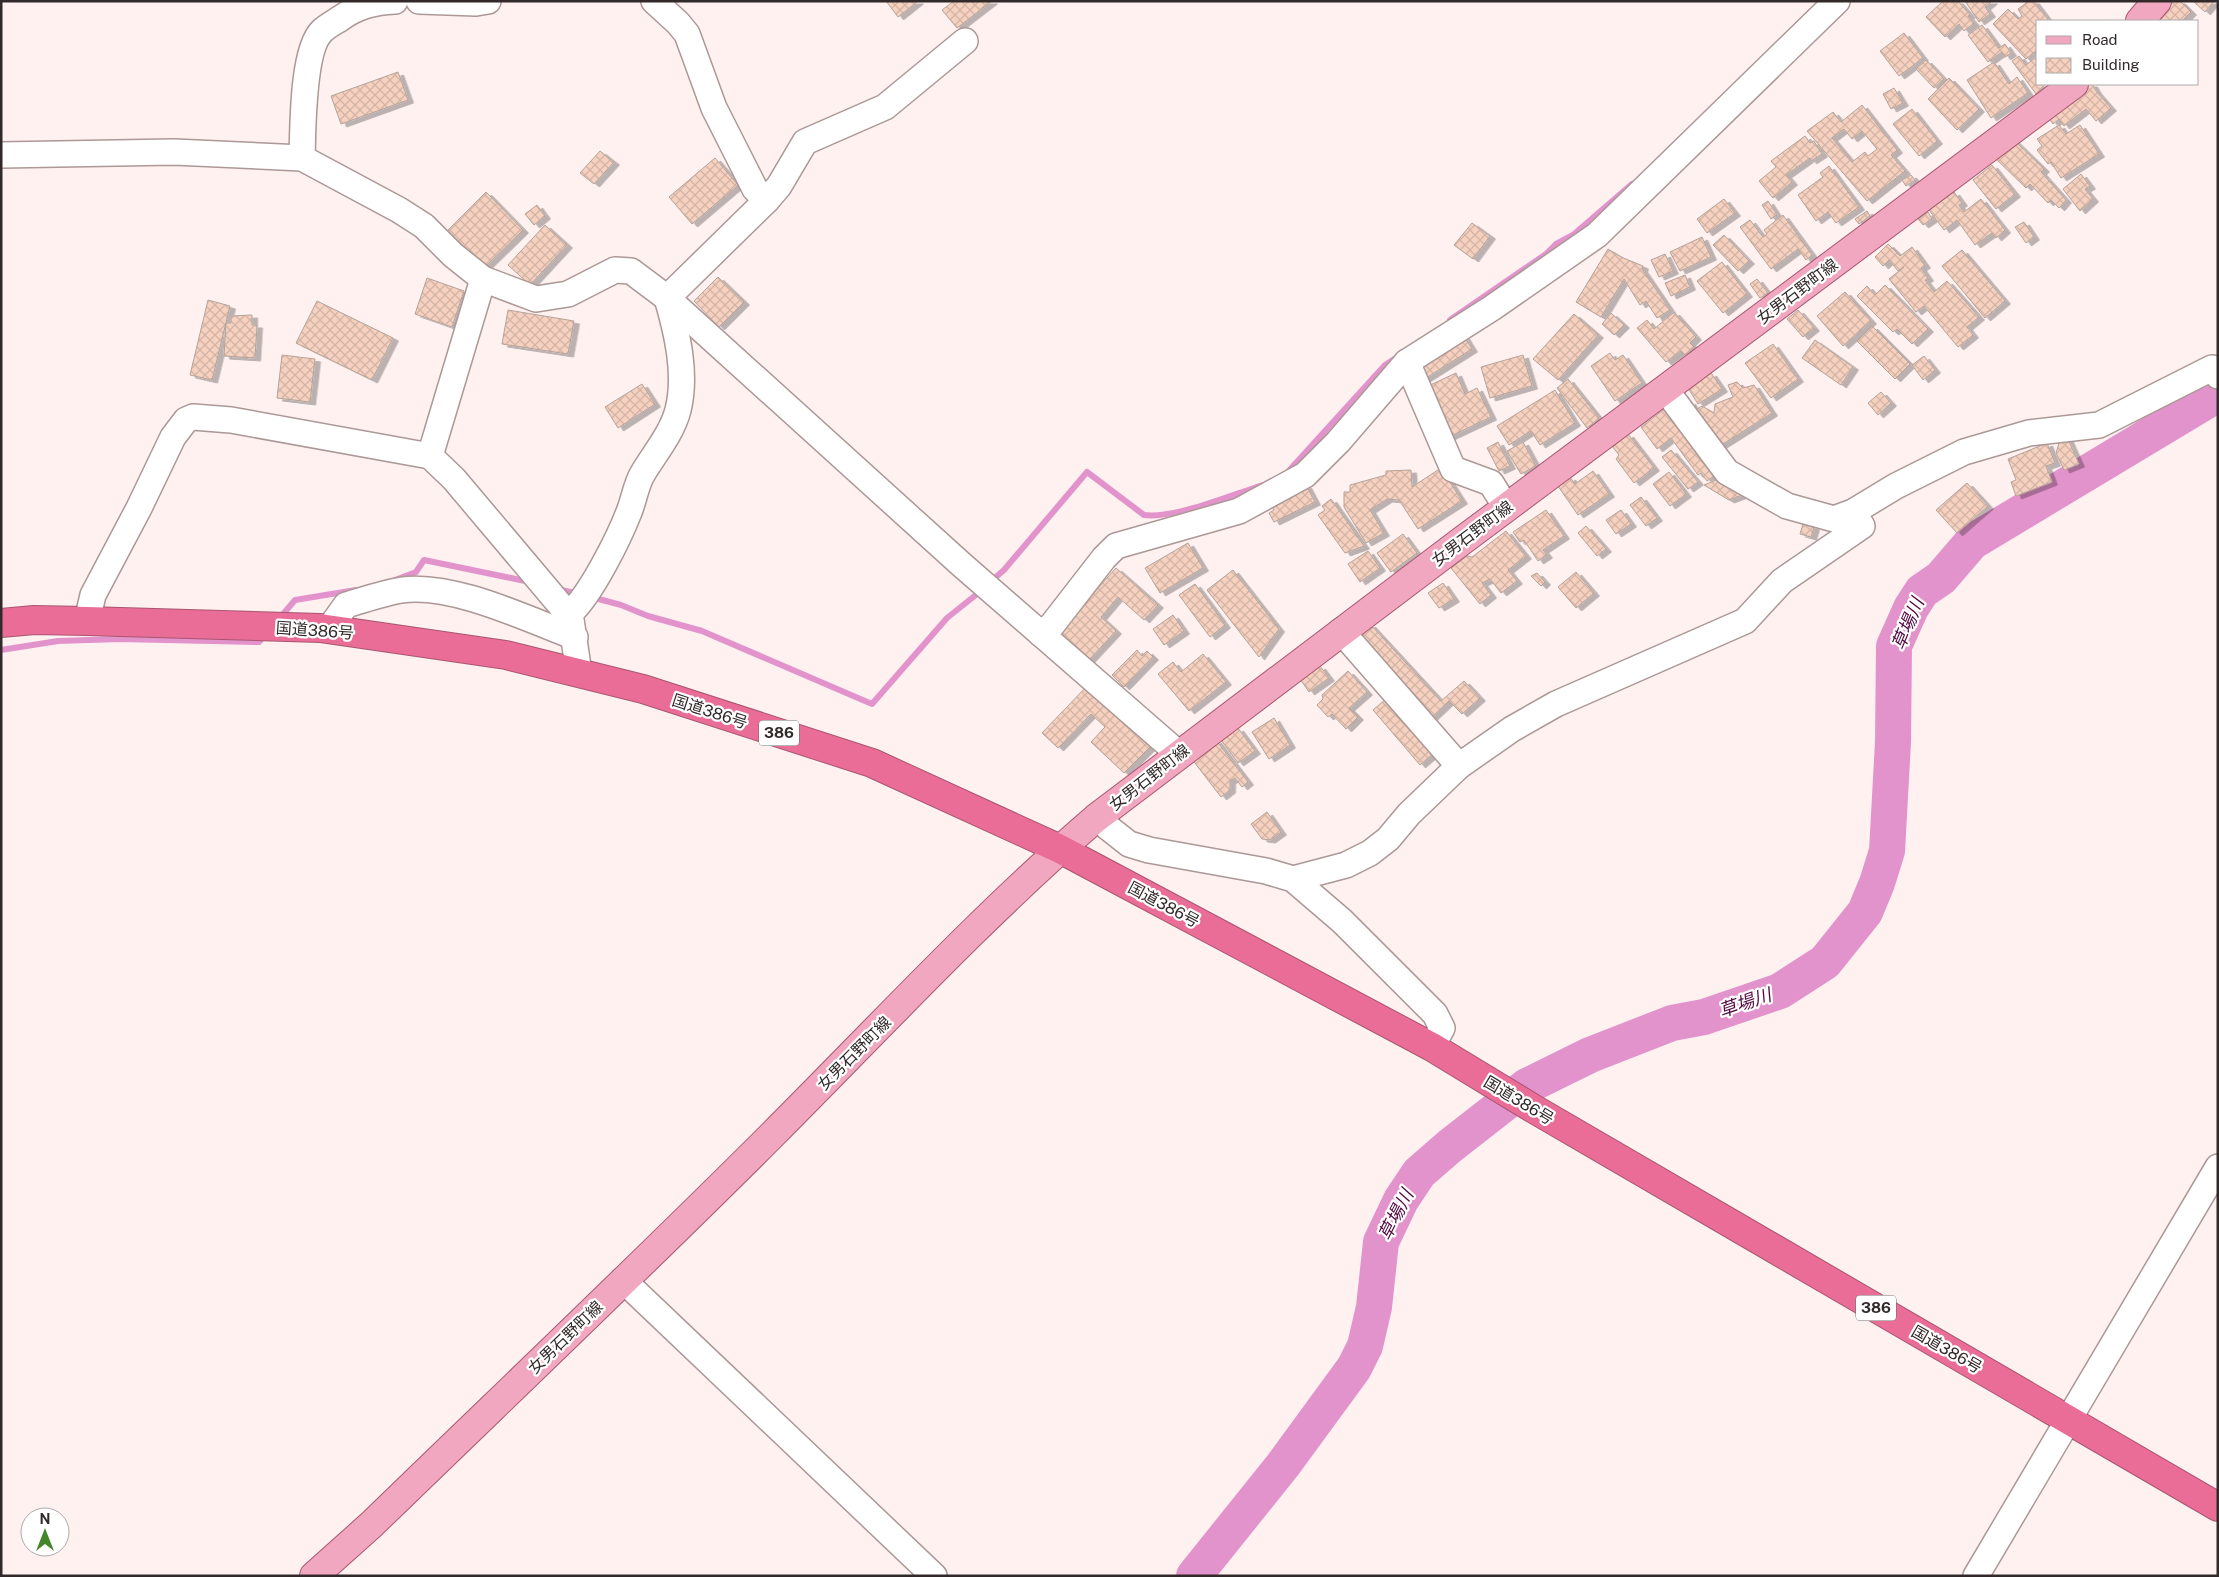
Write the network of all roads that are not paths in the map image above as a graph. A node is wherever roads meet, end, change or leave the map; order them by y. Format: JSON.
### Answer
{"nodes":[{"id":1,"x":395,"y":1,"type":"edge"},
{"id":2,"x":419,"y":1,"type":"edge"},
{"id":3,"x":488,"y":1,"type":"edge"},
{"id":4,"x":654,"y":1,"type":"edge"},
{"id":5,"x":1837,"y":1,"type":"edge"},
{"id":6,"x":2157,"y":1,"type":"edge"},
{"id":7,"x":2141,"y":20,"type":"edge"},
{"id":8,"x":966,"y":41,"type":"dead end"},
{"id":9,"x":2073,"y":85,"type":"edge"},
{"id":10,"x":1,"y":155,"type":"edge"},
{"id":11,"x":302,"y":158,"type":"junction"},
{"id":12,"x":766,"y":200,"type":"junction"},
{"id":13,"x":483,"y":279,"type":"junction"},
{"id":14,"x":667,"y":298,"type":"junction"},
{"id":15,"x":1407,"y":362,"type":"junction"},
{"id":16,"x":2215,"y":372,"type":"edge"},
{"id":17,"x":1665,"y":389,"type":"junction"},
{"id":18,"x":430,"y":456,"type":"junction"},
{"id":19,"x":1506,"y":507,"type":"junction"},
{"id":20,"x":1853,"y":512,"type":"junction"},
{"id":21,"x":570,"y":613,"type":"junction"},
{"id":22,"x":87,"y":621,"type":"junction"},
{"id":23,"x":1,"y":623,"type":"edge"},
{"id":24,"x":329,"y":629,"type":"junction"},
{"id":25,"x":1341,"y":632,"type":"junction"},
{"id":26,"x":1041,"y":634,"type":"junction"},
{"id":27,"x":575,"y":637,"type":"junction"},
{"id":28,"x":579,"y":673,"type":"junction"},
{"id":29,"x":1179,"y":754,"type":"junction"},
{"id":30,"x":1459,"y":766,"type":"junction"},
{"id":31,"x":1096,"y":818,"type":"junction"},
{"id":32,"x":1060,"y":849,"type":"junction"},
{"id":33,"x":1293,"y":879,"type":"junction"},
{"id":34,"x":1432,"y":1047,"type":"junction"},
{"id":35,"x":2218,"y":1167,"type":"edge"},
{"id":36,"x":624,"y":1280,"type":"junction"},
{"id":37,"x":2069,"y":1419,"type":"junction"},
{"id":38,"x":2218,"y":1507,"type":"edge"},
{"id":39,"x":314,"y":1576,"type":"edge"},
{"id":40,"x":934,"y":1576,"type":"edge"},
{"id":41,"x":1976,"y":1576,"type":"edge"}],
"edges":[{"from":1,"to":11,"type":"street"},
{"from":2,"to":3,"type":"street"},
{"from":4,"to":12,"type":"street"},
{"from":5,"to":15,"type":"street"},
{"from":6,"to":7,"type":"main road"},
{"from":8,"to":12,"type":"street"},
{"from":9,"to":17,"type":"main road","name":"女男石野町線"},
{"from":10,"to":11,"type":"street"},
{"from":11,"to":13,"type":"street"},
{"from":12,"to":14,"type":"street"},
{"from":13,"to":14,"type":"street"},
{"from":13,"to":18,"type":"street"},
{"from":14,"to":21,"type":"street"},
{"from":14,"to":26,"type":"street"},
{"from":15,"to":19,"type":"street"},
{"from":15,"to":26,"type":"street"},
{"from":16,"to":20,"type":"street"},
{"from":17,"to":19,"type":"main road","name":"女男石野町線"},
{"from":17,"to":20,"type":"street"},
{"from":18,"to":21,"type":"street"},
{"from":18,"to":22,"type":"street"},
{"from":19,"to":25,"type":"main road","name":"女男石野町線"},
{"from":20,"to":30,"type":"street"},
{"from":21,"to":27,"type":"street"},
{"from":22,"to":23,"type":"highway","name":"国道386号","number":"386"},
{"from":22,"to":24,"type":"highway","name":"国道386号","number":"386"},
{"from":24,"to":27,"type":"street"},
{"from":24,"to":28,"type":"highway","name":"国道386号","number":"386"},
{"from":25,"to":29,"type":"main road","name":"女男石野町線"},
{"from":25,"to":30,"type":"street"},
{"from":26,"to":29,"type":"street"},
{"from":27,"to":28,"type":"street"},
{"from":28,"to":32,"type":"highway","name":"国道386号","number":"386"},
{"from":29,"to":31,"type":"main road","name":"女男石野町線"},
{"from":30,"to":33,"type":"street"},
{"from":31,"to":32,"type":"main road","name":"女男石野町線"},
{"from":31,"to":33,"type":"street"},
{"from":32,"to":34,"type":"highway","name":"国道386号","number":"386"},
{"from":32,"to":36,"type":"main road","name":"女男石野町線"},
{"from":33,"to":34,"type":"street"},
{"from":34,"to":37,"type":"highway","name":"国道386号","number":"386"},
{"from":35,"to":37,"type":"street"},
{"from":36,"to":39,"type":"main road","name":"女男石野町線"},
{"from":36,"to":40,"type":"street"},
{"from":37,"to":38,"type":"highway","name":"国道386号","number":"386"},
{"from":37,"to":41,"type":"street"}]}
